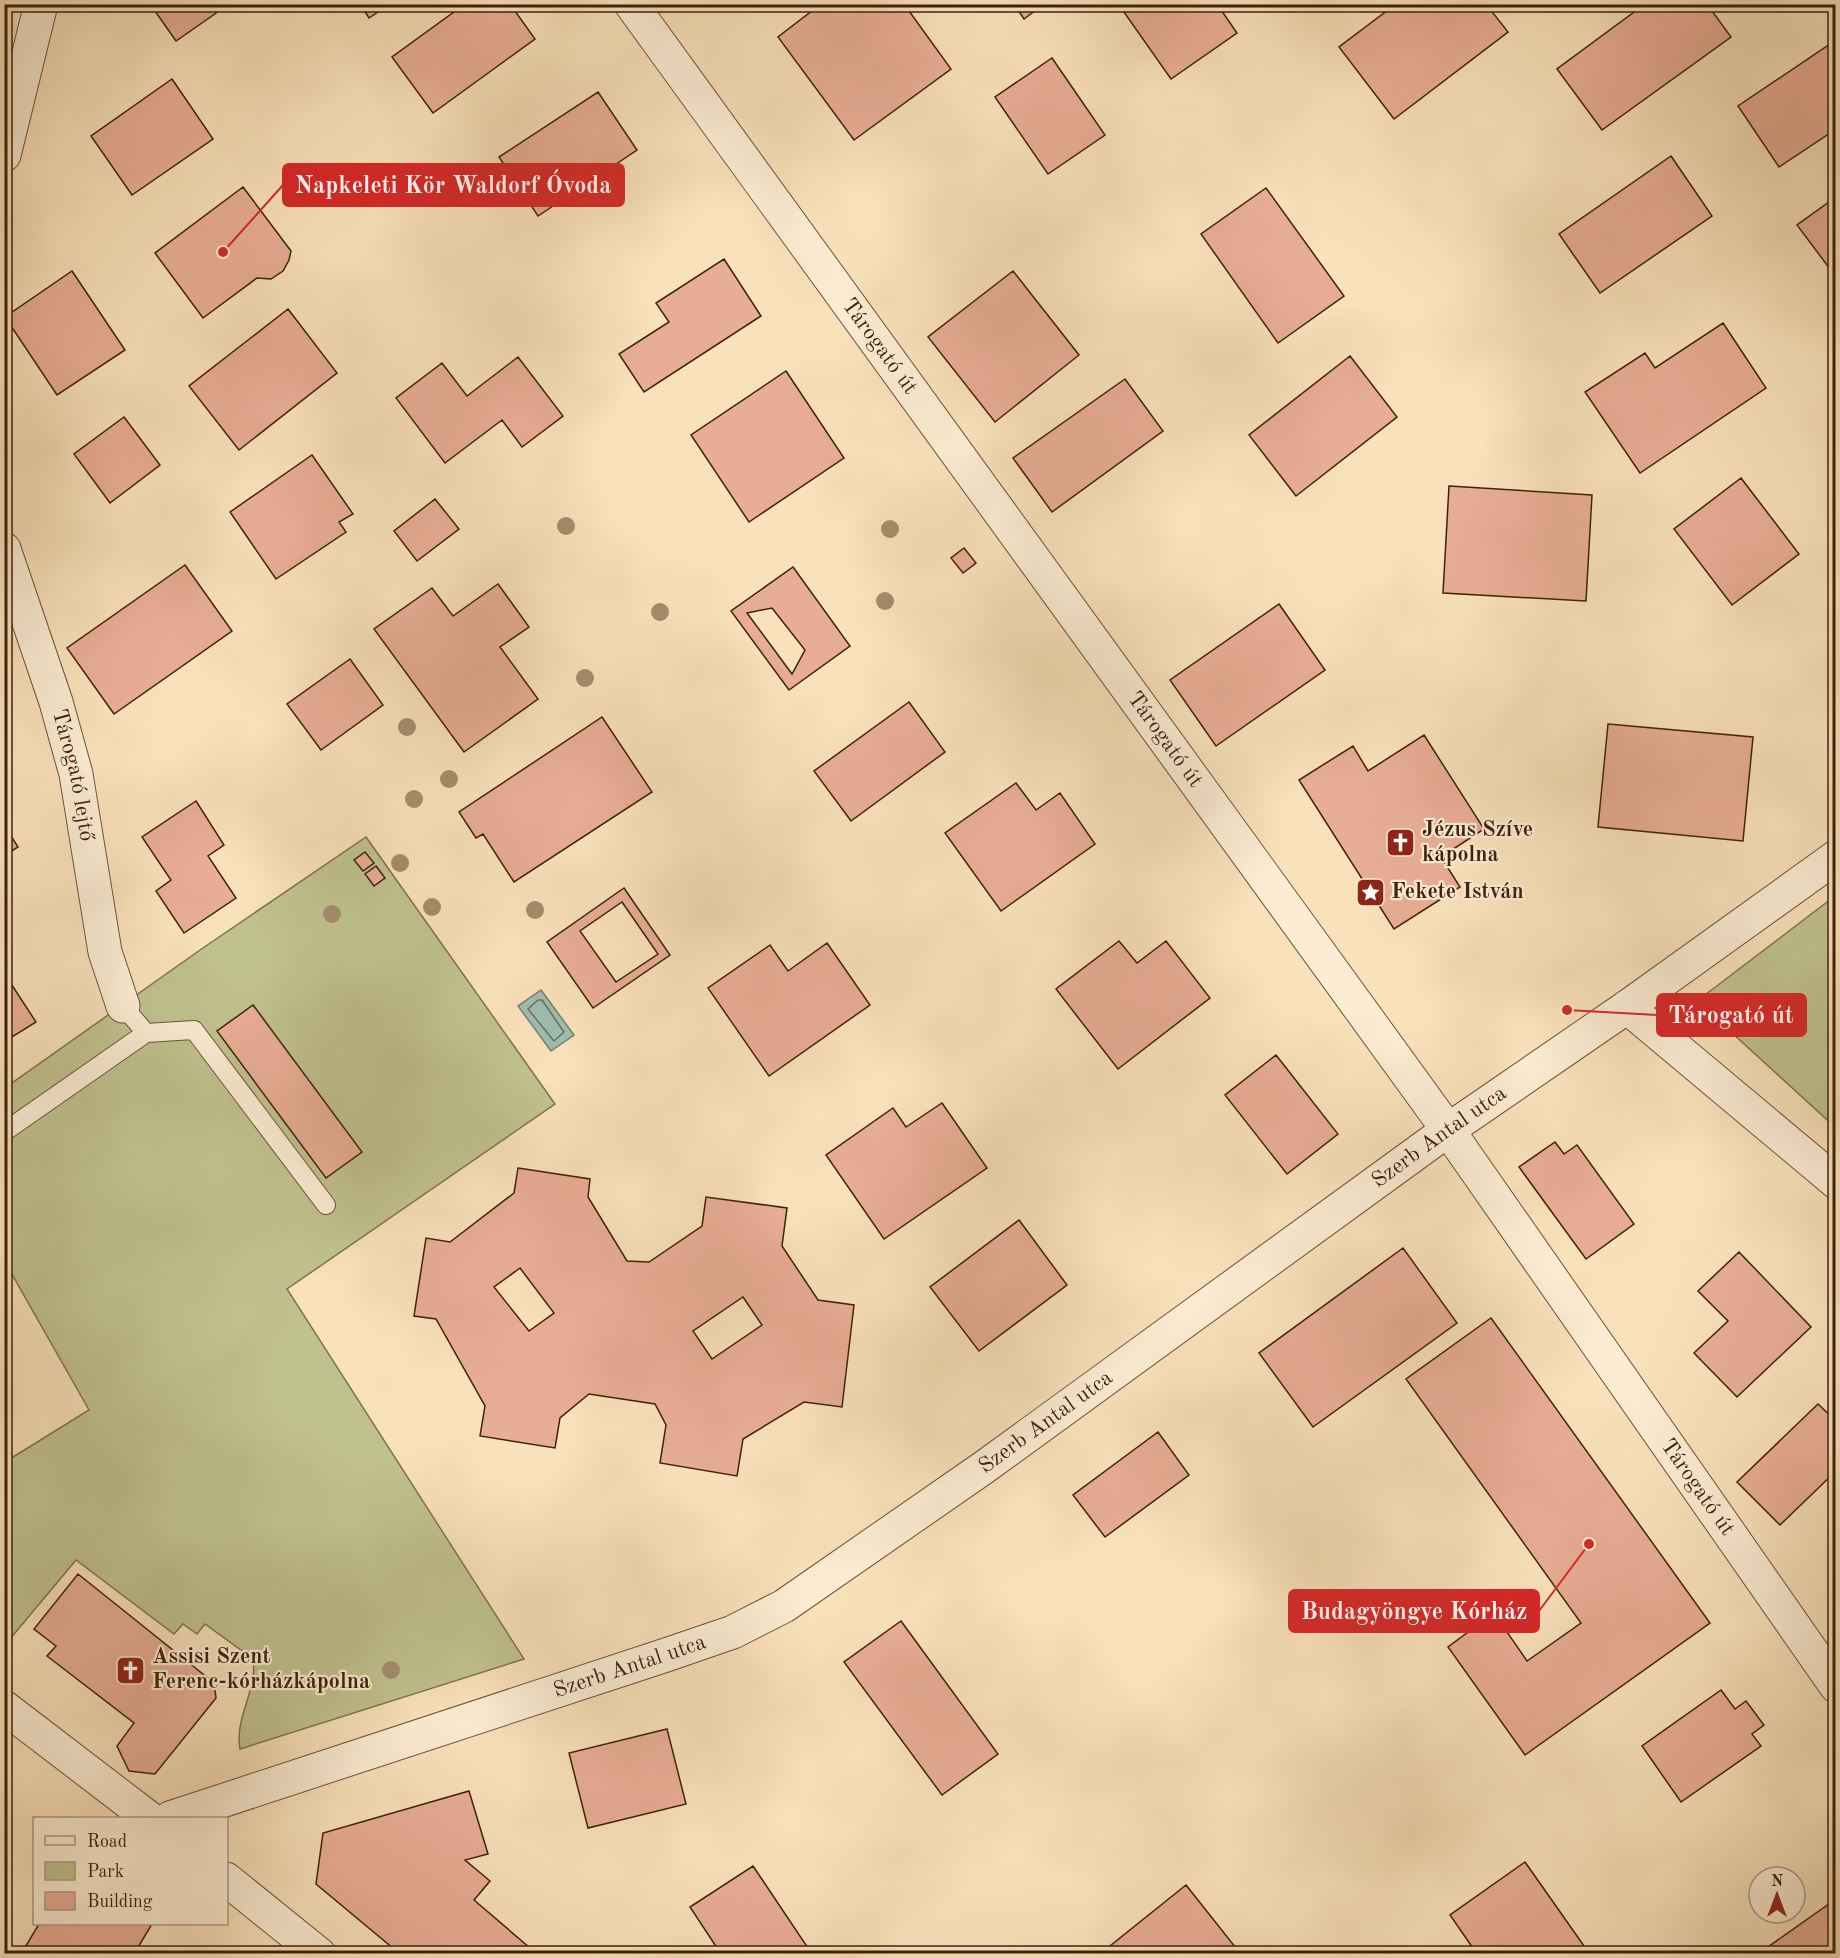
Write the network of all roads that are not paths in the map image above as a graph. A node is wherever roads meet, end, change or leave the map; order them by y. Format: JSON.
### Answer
{"nodes":[{"id":1,"x":41,"y":4,"type":"edge"},
{"id":2,"x":631,"y":4,"type":"edge"},
{"id":3,"x":4,"y":155,"type":"edge"},
{"id":4,"x":4,"y":549,"type":"edge"},
{"id":5,"x":1836,"y":857,"type":"edge"},
{"id":6,"x":123,"y":1006,"type":"joint"},
{"id":7,"x":1627,"y":1007,"type":"junction"},
{"id":8,"x":146,"y":1034,"type":"junction"},
{"id":9,"x":1448,"y":1130,"type":"junction"},
{"id":10,"x":4,"y":1132,"type":"edge"},
{"id":11,"x":1836,"y":1182,"type":"edge"},
{"id":12,"x":326,"y":1205,"type":"dead end"},
{"id":13,"x":1836,"y":1686,"type":"edge"},
{"id":14,"x":4,"y":1707,"type":"edge"},
{"id":15,"x":148,"y":1817,"type":"edge"},
{"id":16,"x":173,"y":1817,"type":"edge"},
{"id":17,"x":228,"y":1881,"type":"edge"},
{"id":18,"x":319,"y":1953,"type":"edge"}],
"edges":[{"from":1,"to":3,"type":"street"},
{"from":2,"to":9,"type":"street","name":"Tárogató út"},
{"from":4,"to":6,"type":"street","name":"Tárogató lejtő"},
{"from":5,"to":7,"type":"street","name":"Szerb Antal utca"},
{"from":6,"to":8,"type":"lane"},
{"from":7,"to":9,"type":"street","name":"Szerb Antal utca"},
{"from":7,"to":11,"type":"street"},
{"from":8,"to":10,"type":"lane"},
{"from":8,"to":12,"type":"lane"},
{"from":9,"to":13,"type":"street","name":"Tárogató út"},
{"from":9,"to":16,"type":"street","name":"Szerb Antal utca"},
{"from":14,"to":15,"type":"street"},
{"from":17,"to":18,"type":"street"}]}
